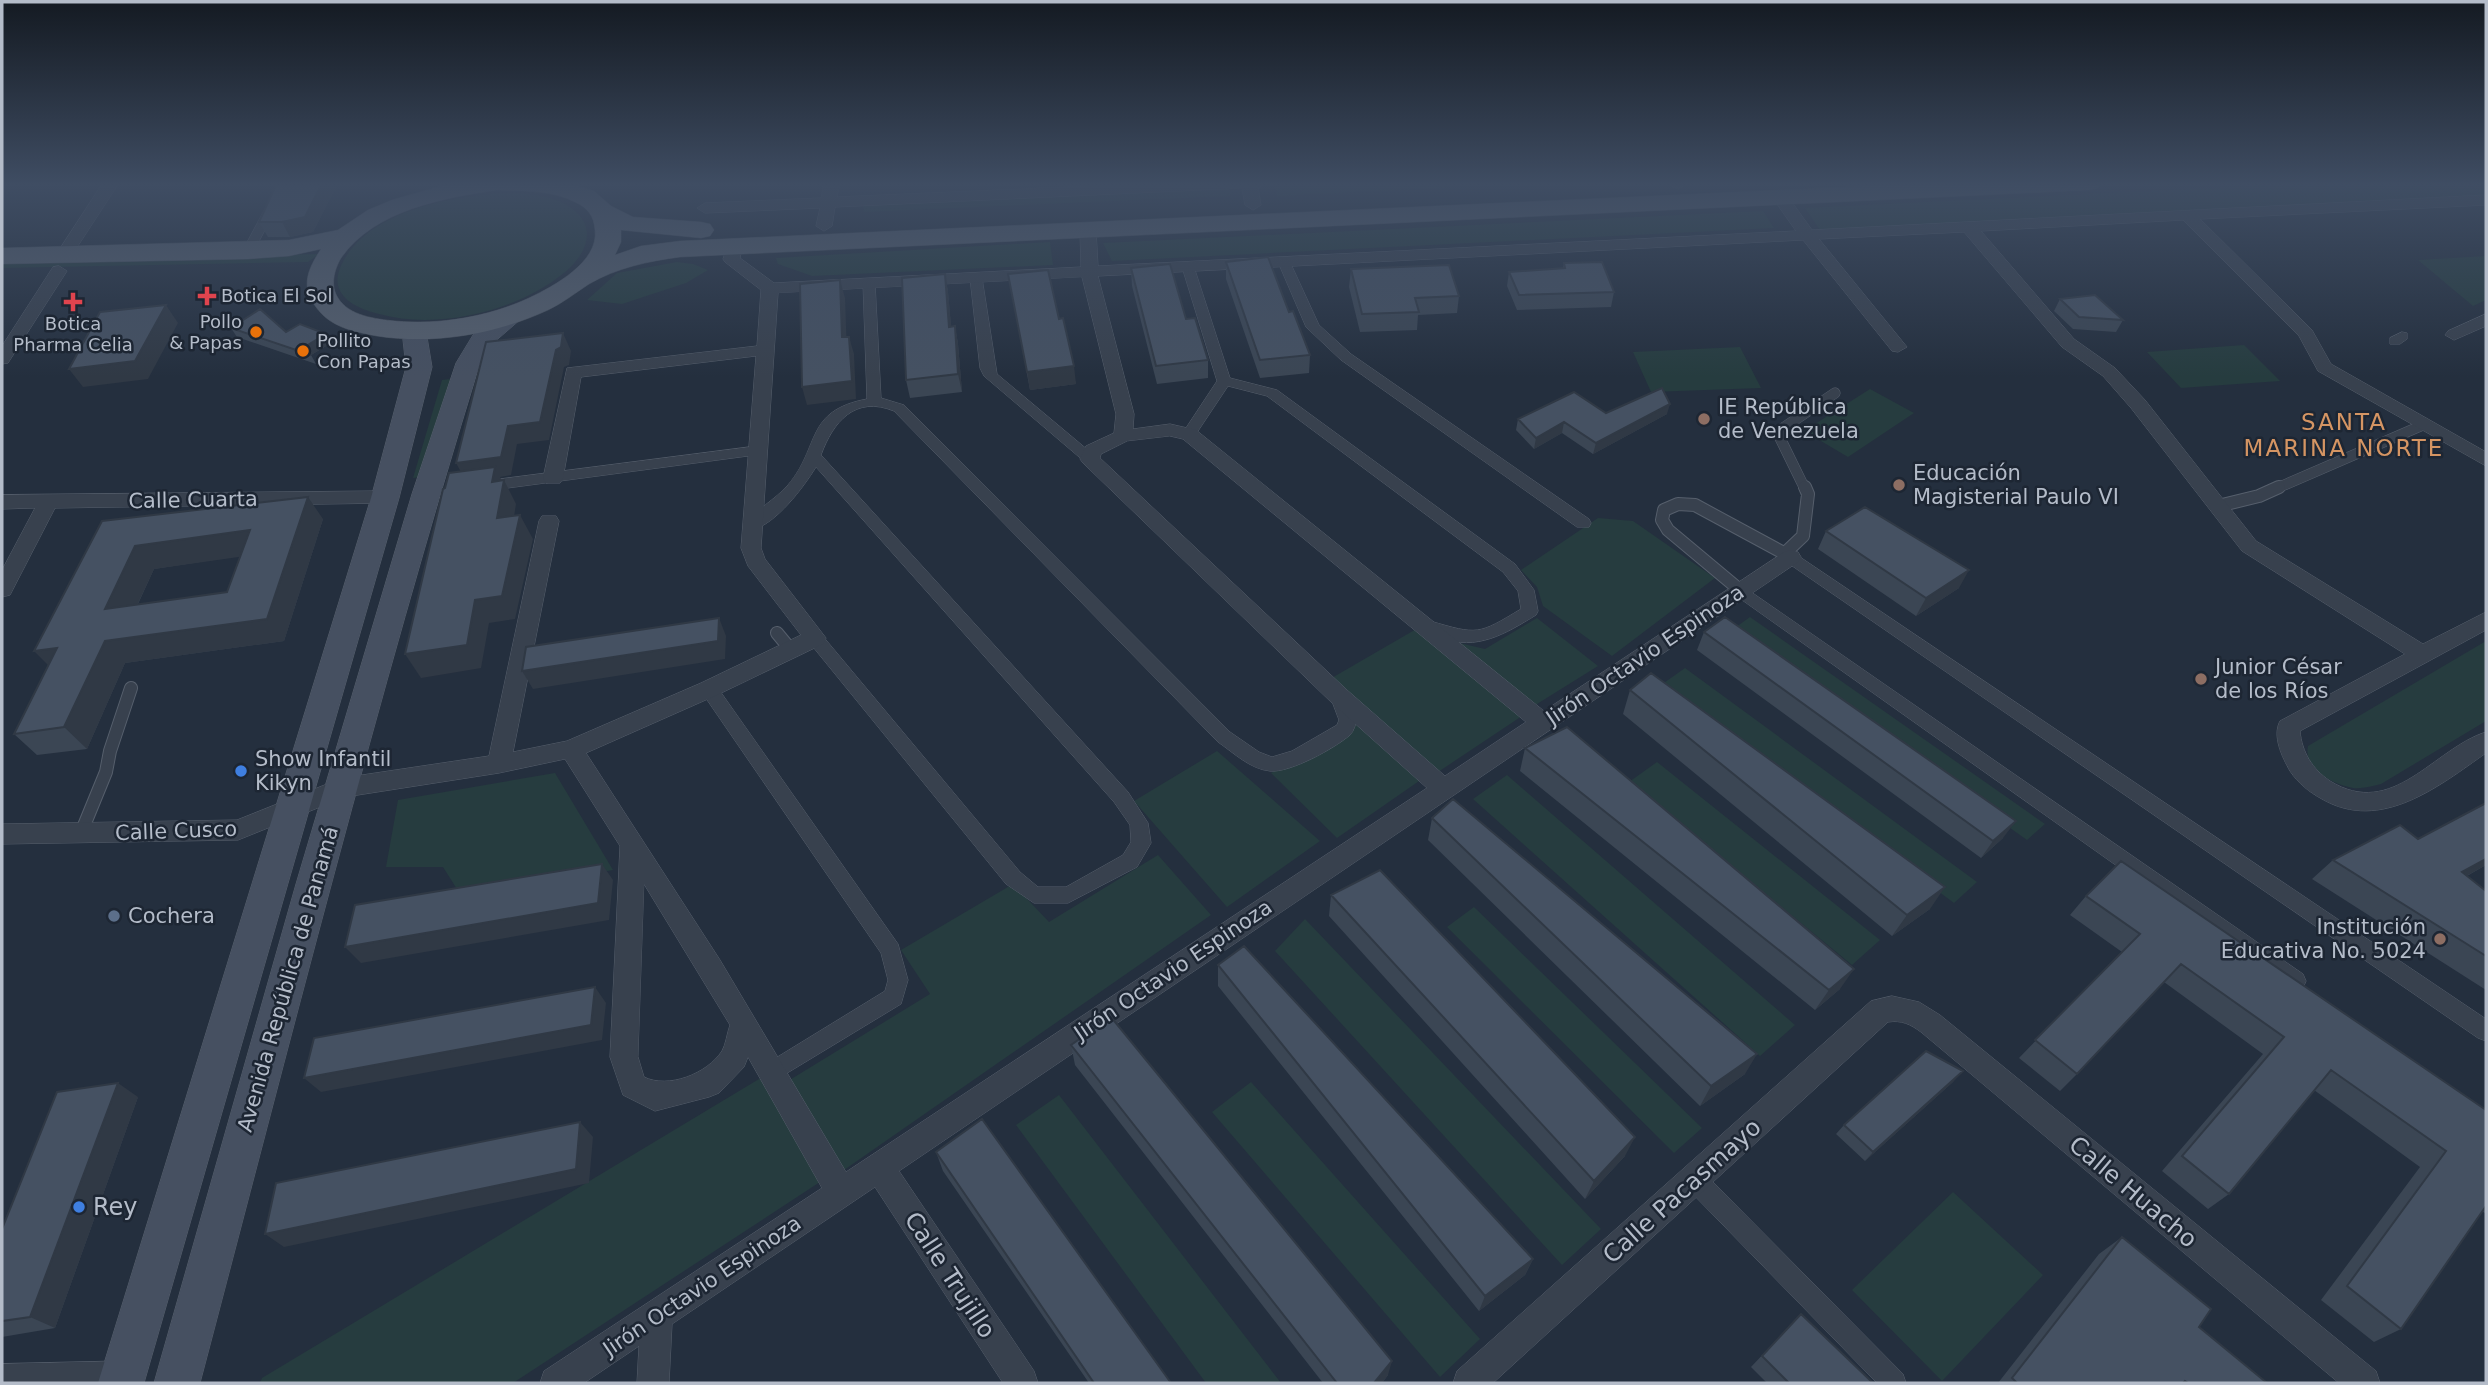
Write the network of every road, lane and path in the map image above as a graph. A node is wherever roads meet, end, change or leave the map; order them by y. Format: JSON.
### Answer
{"nodes":[{"id":1,"x":734,"y":247,"type":"edge"},
{"id":2,"x":71,"y":248,"type":"edge"},
{"id":3,"x":250,"y":248,"type":"edge"},
{"id":4,"x":284,"y":248,"type":"edge"},
{"id":5,"x":336,"y":248,"type":"edge"},
{"id":6,"x":605,"y":248,"type":"edge"},
{"id":7,"x":726,"y":248,"type":"edge"},
{"id":8,"x":1088,"y":248,"type":"edge"},
{"id":9,"x":1574,"y":248,"type":"edge"},
{"id":10,"x":1817,"y":248,"type":"edge"},
{"id":11,"x":1987,"y":248,"type":"edge"},
{"id":12,"x":2220,"y":248,"type":"edge"},
{"id":13,"x":248,"y":251,"type":"junction"},
{"id":14,"x":2,"y":256,"type":"edge"},
{"id":15,"x":1284,"y":262,"type":"junction"},
{"id":16,"x":62,"y":263,"type":"junction"},
{"id":17,"x":1188,"y":267,"type":"junction"},
{"id":18,"x":2,"y":272,"type":"edge"},
{"id":19,"x":1089,"y":272,"type":"junction"},
{"id":20,"x":320,"y":274,"type":"junction"},
{"id":21,"x":582,"y":277,"type":"junction"},
{"id":22,"x":976,"y":278,"type":"junction"},
{"id":23,"x":869,"y":283,"type":"junction"},
{"id":24,"x":770,"y":288,"type":"junction"},
{"id":25,"x":517,"y":312,"type":"junction"},
{"id":26,"x":2486,"y":319,"type":"edge"},
{"id":27,"x":414,"y":331,"type":"junction"},
{"id":28,"x":2454,"y":335,"type":"dead end"},
{"id":29,"x":1898,"y":347,"type":"dead end"},
{"id":30,"x":766,"y":350,"type":"junction"},
{"id":31,"x":2,"y":359,"type":"edge"},
{"id":32,"x":1224,"y":380,"type":"junction"},
{"id":33,"x":1836,"y":393,"type":"dead end"},
{"id":34,"x":874,"y":402,"type":"junction"},
{"id":35,"x":2423,"y":425,"type":"junction"},
{"id":36,"x":1189,"y":434,"type":"junction"},
{"id":37,"x":1123,"y":436,"type":"junction"},
{"id":38,"x":758,"y":451,"type":"junction"},
{"id":39,"x":813,"y":455,"type":"junction"},
{"id":40,"x":1090,"y":459,"type":"junction"},
{"id":41,"x":2486,"y":460,"type":"edge"},
{"id":42,"x":553,"y":478,"type":"junction"},
{"id":43,"x":466,"y":489,"type":"edge"},
{"id":44,"x":385,"y":498,"type":"junction"},
{"id":45,"x":2,"y":502,"type":"edge"},
{"id":46,"x":48,"y":502,"type":"junction"},
{"id":47,"x":2218,"y":506,"type":"junction"},
{"id":48,"x":549,"y":521,"type":"dead end"},
{"id":49,"x":1583,"y":523,"type":"dead end"},
{"id":50,"x":752,"y":525,"type":"junction"},
{"id":51,"x":1788,"y":556,"type":"junction"},
{"id":52,"x":2,"y":590,"type":"edge"},
{"id":53,"x":1741,"y":591,"type":"junction"},
{"id":54,"x":2486,"y":620,"type":"edge"},
{"id":55,"x":1418,"y":621,"type":"junction"},
{"id":56,"x":815,"y":638,"type":"junction"},
{"id":57,"x":2424,"y":655,"type":"junction"},
{"id":58,"x":131,"y":688,"type":"dead end"},
{"id":59,"x":709,"y":689,"type":"junction"},
{"id":60,"x":1339,"y":696,"type":"junction"},
{"id":61,"x":1543,"y":723,"type":"junction"},
{"id":62,"x":2486,"y":741,"type":"edge"},
{"id":63,"x":571,"y":749,"type":"junction"},
{"id":64,"x":499,"y":764,"type":"junction"},
{"id":65,"x":342,"y":788,"type":"junction"},
{"id":66,"x":1444,"y":789,"type":"junction"},
{"id":67,"x":291,"y":810,"type":"junction"},
{"id":68,"x":81,"y":833,"type":"junction"},
{"id":69,"x":2,"y":834,"type":"edge"},
{"id":70,"x":633,"y":843,"type":"junction"},
{"id":71,"x":2307,"y":988,"type":"edge"},
{"id":72,"x":1899,"y":1007,"type":"joint"},
{"id":73,"x":744,"y":1024,"type":"junction"},
{"id":74,"x":2486,"y":1031,"type":"edge"},
{"id":75,"x":774,"y":1071,"type":"junction"},
{"id":76,"x":879,"y":1167,"type":"junction"},
{"id":77,"x":1694,"y":1179,"type":"junction"},
{"id":78,"x":841,"y":1192,"type":"junction"},
{"id":79,"x":657,"y":1315,"type":"junction"},
{"id":80,"x":2,"y":1380,"type":"edge"},
{"id":81,"x":122,"y":1380,"type":"edge"},
{"id":82,"x":177,"y":1383,"type":"edge"},
{"id":83,"x":556,"y":1383,"type":"edge"},
{"id":84,"x":653,"y":1383,"type":"edge"},
{"id":85,"x":1022,"y":1383,"type":"edge"},
{"id":86,"x":1469,"y":1383,"type":"edge"},
{"id":87,"x":1894,"y":1383,"type":"edge"},
{"id":88,"x":2364,"y":1383,"type":"edge"}],
"edges":[{"from":1,"to":24,"type":"street"},
{"from":2,"to":16,"type":"street"},
{"from":3,"to":13,"type":"lane"},
{"from":4,"to":13,"type":"main road"},
{"from":5,"to":20,"type":"main road"},
{"from":6,"to":21,"type":"main road"},
{"from":7,"to":21,"type":"main road"},
{"from":8,"to":19,"type":"street"},
{"from":9,"to":15,"type":"street"},
{"from":10,"to":29,"type":"street"},
{"from":11,"to":47,"type":"street"},
{"from":12,"to":35,"type":"street"},
{"from":13,"to":16,"type":"main road"},
{"from":14,"to":16,"type":"main road"},
{"from":15,"to":17,"type":"street"},
{"from":15,"to":49,"type":"street"},
{"from":16,"to":18,"type":"main road"},
{"from":16,"to":20,"type":"main road"},
{"from":16,"to":31,"type":"street"},
{"from":17,"to":19,"type":"street"},
{"from":17,"to":32,"type":"street"},
{"from":19,"to":22,"type":"street"},
{"from":19,"to":37,"type":"street"},
{"from":20,"to":27,"type":"main road"},
{"from":21,"to":25,"type":"main road"},
{"from":22,"to":23,"type":"street"},
{"from":22,"to":40,"type":"street"},
{"from":23,"to":24,"type":"street"},
{"from":23,"to":34,"type":"street"},
{"from":24,"to":30,"type":"street"},
{"from":25,"to":27,"type":"main road"},
{"from":25,"to":65,"type":"main road","name":"Avenida República de Panamá"},
{"from":26,"to":28,"type":"street"},
{"from":27,"to":44,"type":"main road"},
{"from":30,"to":38,"type":"street"},
{"from":30,"to":42,"type":"street"},
{"from":32,"to":36,"type":"street"},
{"from":32,"to":55,"type":"street"},
{"from":33,"to":51,"type":"lane"},
{"from":34,"to":39,"type":"street"},
{"from":34,"to":60,"type":"street"},
{"from":35,"to":41,"type":"street"},
{"from":35,"to":47,"type":"lane"},
{"from":36,"to":37,"type":"street"},
{"from":36,"to":55,"type":"street"},
{"from":37,"to":40,"type":"street"},
{"from":38,"to":42,"type":"street"},
{"from":38,"to":50,"type":"street"},
{"from":39,"to":50,"type":"street"},
{"from":39,"to":56,"type":"street"},
{"from":40,"to":60,"type":"street"},
{"from":42,"to":43,"type":"street"},
{"from":44,"to":46,"type":"street","name":"Calle Cuarta"},
{"from":44,"to":67,"type":"main road"},
{"from":45,"to":46,"type":"street","name":"Calle Cuarta"},
{"from":46,"to":52,"type":"street"},
{"from":47,"to":57,"type":"street"},
{"from":48,"to":64,"type":"street"},
{"from":50,"to":56,"type":"street"},
{"from":51,"to":53,"type":"street","name":"Jirón Octavio Espinoza"},
{"from":51,"to":53,"type":"lane"},
{"from":51,"to":74,"type":"street"},
{"from":53,"to":61,"type":"street","name":"Jirón Octavio Espinoza"},
{"from":53,"to":71,"type":"street"},
{"from":54,"to":57,"type":"street"},
{"from":55,"to":61,"type":"street"},
{"from":56,"to":59,"type":"street","name":"Calle Cusco"},
{"from":57,"to":62,"type":"street"},
{"from":58,"to":68,"type":"lane"},
{"from":59,"to":63,"type":"street","name":"Calle Cusco"},
{"from":59,"to":75,"type":"street"},
{"from":60,"to":66,"type":"street"},
{"from":61,"to":66,"type":"street","name":"Jirón Octavio Espinoza"},
{"from":63,"to":64,"type":"street","name":"Calle Cusco"},
{"from":63,"to":70,"type":"street"},
{"from":64,"to":65,"type":"street","name":"Calle Cusco"},
{"from":65,"to":67,"type":"street","name":"Calle Cusco"},
{"from":65,"to":82,"type":"main road","name":"Avenida República de Panamá"},
{"from":66,"to":76,"type":"street","name":"Jirón Octavio Espinoza"},
{"from":67,"to":68,"type":"street","name":"Calle Cusco"},
{"from":67,"to":81,"type":"main road"},
{"from":68,"to":69,"type":"street","name":"Calle Cusco"},
{"from":70,"to":73,"type":"street"},
{"from":70,"to":73,"type":"street"},
{"from":72,"to":77,"type":"street","name":"Calle Pacasmayo"},
{"from":72,"to":88,"type":"street","name":"Calle Huacho"},
{"from":73,"to":75,"type":"street"},
{"from":75,"to":78,"type":"street"},
{"from":76,"to":78,"type":"street","name":"Jirón Octavio Espinoza"},
{"from":76,"to":85,"type":"street","name":"Calle Trujillo"},
{"from":77,"to":86,"type":"street","name":"Calle Pacasmayo"},
{"from":77,"to":87,"type":"street"},
{"from":78,"to":79,"type":"street","name":"Jirón Octavio Espinoza"},
{"from":79,"to":83,"type":"street","name":"Jirón Octavio Espinoza"},
{"from":79,"to":84,"type":"street"},
{"from":80,"to":81,"type":"street"}]}
